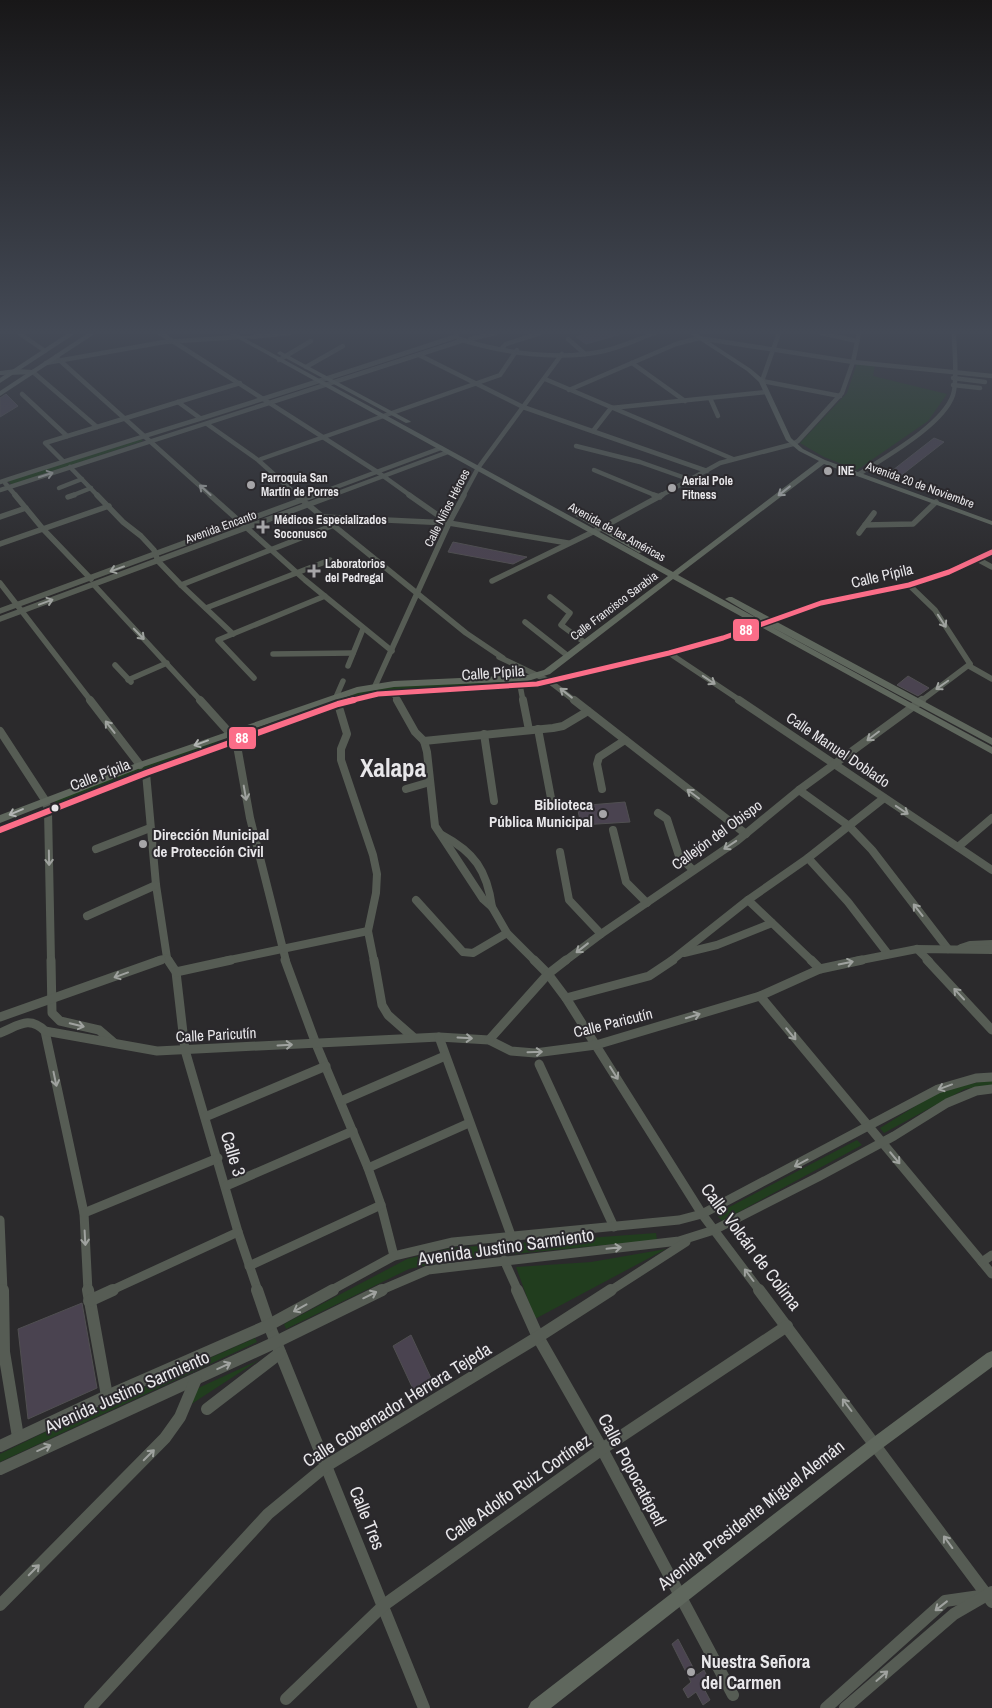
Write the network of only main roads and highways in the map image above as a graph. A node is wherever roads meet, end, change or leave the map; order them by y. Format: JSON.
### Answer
{"nodes":[{"id":1,"x":377,"y":413,"type":"edge"},
{"id":2,"x":391,"y":413,"type":"edge"},
{"id":3,"x":775,"y":413,"type":"edge"},
{"id":4,"x":823,"y":461,"type":"junction"},
{"id":5,"x":480,"y":466,"type":"junction"},
{"id":6,"x":992,"y":523,"type":"edge"},
{"id":7,"x":992,"y":552,"type":"edge"},
{"id":8,"x":676,"y":574,"type":"junction"},
{"id":9,"x":770,"y":621,"type":"junction"},
{"id":10,"x":760,"y":624,"type":"junction"},
{"id":11,"x":538,"y":676,"type":"joint"},
{"id":12,"x":337,"y":700,"type":"junction"},
{"id":13,"x":916,"y":704,"type":"junction"},
{"id":14,"x":992,"y":742,"type":"edge"},
{"id":15,"x":992,"y":751,"type":"edge"},
{"id":16,"x":47,"y":805,"type":"junction"},
{"id":17,"x":0,"y":819,"type":"edge"},
{"id":18,"x":0,"y":830,"type":"edge"},
{"id":19,"x":992,"y":1358,"type":"edge"},
{"id":20,"x":537,"y":1708,"type":"edge"}],
"edges":[{"from":1,"to":5,"type":"main road","name":"Avenida de las Américas"},
{"from":2,"to":5,"type":"main road","name":"Avenida de las Américas"},
{"from":3,"to":4,"type":"main road","name":"Avenida 20 de Noviembre"},
{"from":4,"to":6,"type":"main road","name":"Avenida 20 de Noviembre"},
{"from":4,"to":8,"type":"main road","name":"Calle Francisco Sarabia","one_way":true},
{"from":5,"to":8,"type":"main road","name":"Avenida de las Américas"},
{"from":5,"to":8,"type":"main road","name":"Avenida de las Américas"},
{"from":7,"to":9,"type":"main road","name":"Calle Pípila"},
{"from":8,"to":9,"type":"main road","name":"Avenida de las Américas"},
{"from":8,"to":10,"type":"main road","name":"Avenida de las Américas"},
{"from":8,"to":11,"type":"main road","name":"Calle Francisco Sarabia"},
{"from":9,"to":10,"type":"main road","name":"Calle Pípila"},
{"from":9,"to":13,"type":"main road","name":"Avenida de las Américas"},
{"from":10,"to":12,"type":"main road","name":"Calle Pípila"},
{"from":10,"to":13,"type":"main road","name":"Avenida de las Américas"},
{"from":11,"to":12,"type":"main road","name":"Calle Pípila"},
{"from":12,"to":16,"type":"main road","name":"Calle Pípila"},
{"from":13,"to":14,"type":"main road","name":"Avenida de las Américas"},
{"from":13,"to":15,"type":"main road","name":"Avenida de las Américas"},
{"from":16,"to":17,"type":"main road","name":"Calle Pípila","one_way":true},
{"from":16,"to":18,"type":"main road","name":"Calle Pípila"},
{"from":19,"to":20,"type":"main road","name":"Avenida Presidente Miguel Alemán"}]}
